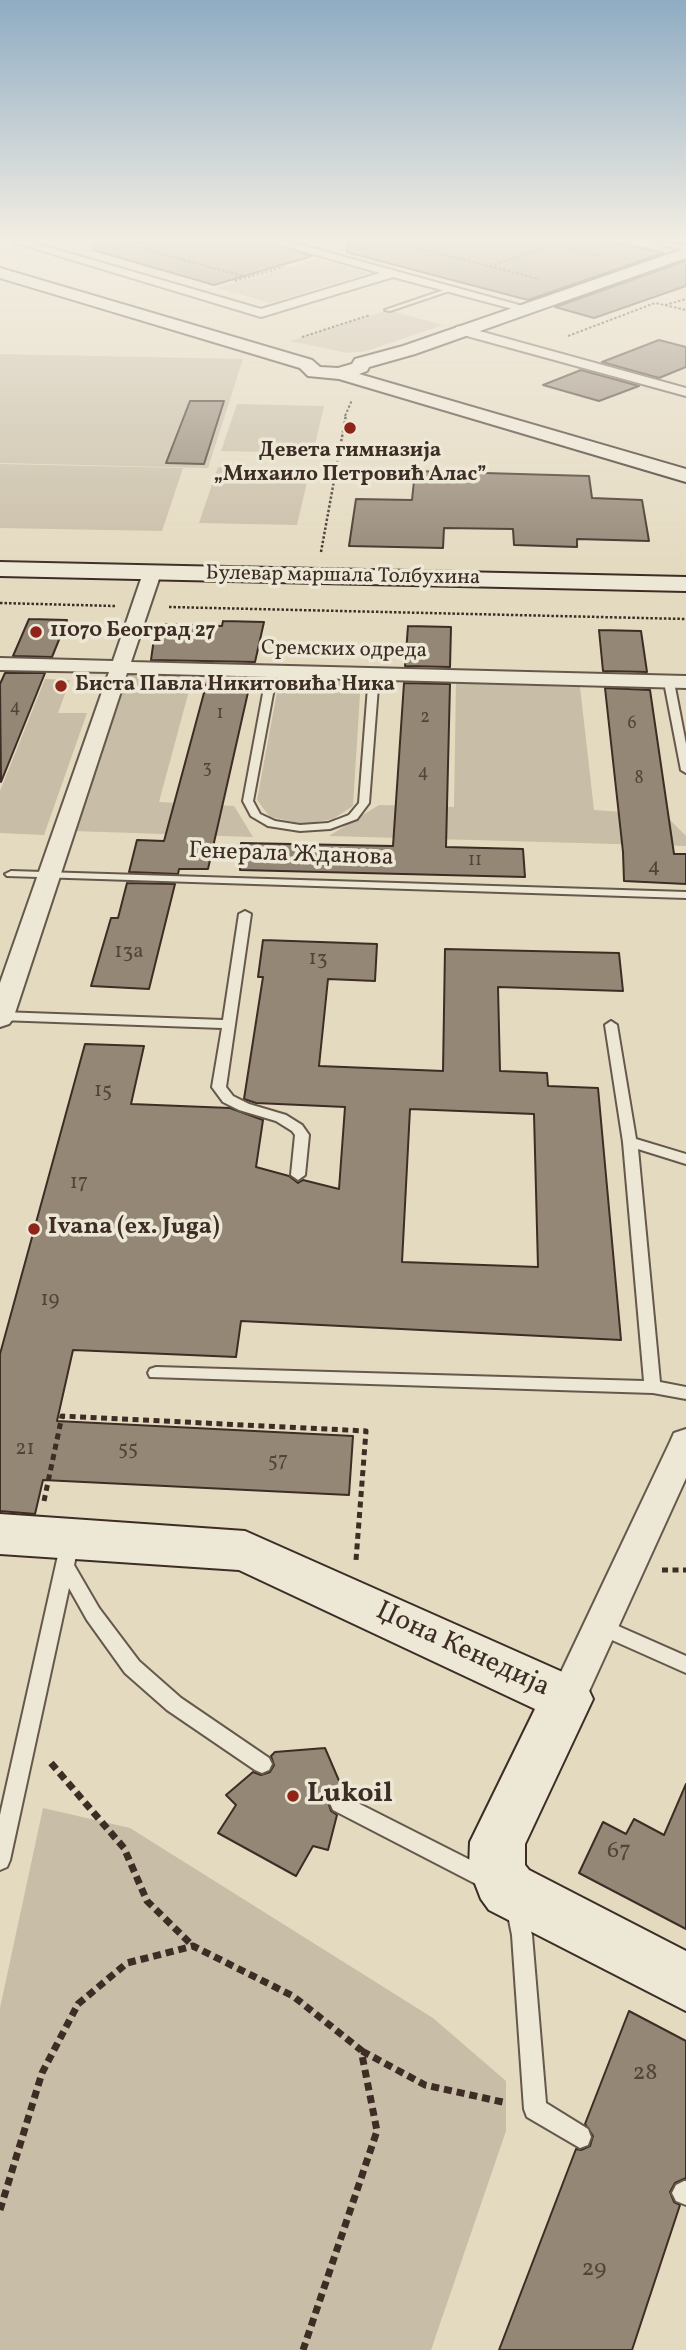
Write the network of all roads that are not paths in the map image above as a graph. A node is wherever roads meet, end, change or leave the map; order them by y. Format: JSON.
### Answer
{"nodes":[{"id":1,"x":285,"y":352,"type":"edge"},
{"id":2,"x":288,"y":352,"type":"edge"},
{"id":3,"x":403,"y":352,"type":"edge"},
{"id":4,"x":542,"y":352,"type":"edge"},
{"id":5,"x":315,"y":360,"type":"junction"},
{"id":6,"x":352,"y":365,"type":"junction"},
{"id":7,"x":686,"y":392,"type":"edge"},
{"id":8,"x":686,"y":460,"type":"edge"},
{"id":9,"x":686,"y":476,"type":"edge"},
{"id":10,"x":0,"y":569,"type":"edge"},
{"id":11,"x":686,"y":584,"type":"edge"},
{"id":12,"x":0,"y":585,"type":"edge"},
{"id":13,"x":146,"y":590,"type":"junction"},
{"id":14,"x":686,"y":599,"type":"edge"},
{"id":15,"x":0,"y":664,"type":"edge"},
{"id":16,"x":119,"y":667,"type":"junction"},
{"id":17,"x":272,"y":672,"type":"junction"},
{"id":18,"x":374,"y":674,"type":"junction"},
{"id":19,"x":678,"y":682,"type":"edge"},
{"id":20,"x":686,"y":770,"type":"edge"},
{"id":21,"x":11,"y":874,"type":"dead end"},
{"id":22,"x":48,"y":875,"type":"junction"},
{"id":23,"x":686,"y":895,"type":"edge"},
{"id":24,"x":245,"y":914,"type":"dead end"},
{"id":25,"x":1,"y":1017,"type":"edge"},
{"id":26,"x":229,"y":1024,"type":"junction"},
{"id":27,"x":611,"y":1026,"type":"dead end"},
{"id":28,"x":630,"y":1142,"type":"junction"},
{"id":29,"x":686,"y":1159,"type":"edge"},
{"id":30,"x":298,"y":1175,"type":"dead end"},
{"id":31,"x":156,"y":1373,"type":"dead end"},
{"id":32,"x":653,"y":1387,"type":"junction"},
{"id":33,"x":686,"y":1392,"type":"edge"},
{"id":34,"x":686,"y":1442,"type":"edge"},
{"id":35,"x":0,"y":1534,"type":"edge"},
{"id":36,"x":68,"y":1552,"type":"junction"},
{"id":37,"x":600,"y":1626,"type":"junction"},
{"id":38,"x":686,"y":1665,"type":"edge"},
{"id":39,"x":567,"y":1699,"type":"junction"},
{"id":40,"x":262,"y":1764,"type":"dead end"},
{"id":41,"x":340,"y":1803,"type":"dead end"},
{"id":42,"x":0,"y":1860,"type":"edge"},
{"id":43,"x":509,"y":1890,"type":"junction"},
{"id":44,"x":686,"y":1982,"type":"edge"},
{"id":45,"x":580,"y":2137,"type":"dead end"}],
"edges":[{"from":1,"to":5,"type":"street"},
{"from":2,"to":5,"type":"street"},
{"from":3,"to":6,"type":"street"},
{"from":4,"to":7,"type":"street"},
{"from":5,"to":6,"type":"street"},
{"from":6,"to":8,"type":"street"},
{"from":6,"to":9,"type":"street"},
{"from":10,"to":13,"type":"street","name":"Булевар маршала Толбухина"},
{"from":11,"to":13,"type":"street","name":"Булевар маршала Толбухина"},
{"from":12,"to":13,"type":"street","name":"Булевар маршала Толбухина"},
{"from":13,"to":14,"type":"street","name":"Булевар маршала Толбухина"},
{"from":13,"to":16,"type":"street"},
{"from":15,"to":16,"type":"street","name":"Сремских одреда"},
{"from":16,"to":17,"type":"street","name":"Сремских одреда"},
{"from":16,"to":22,"type":"street"},
{"from":17,"to":18,"type":"street","name":"Сремских одреда"},
{"from":17,"to":18,"type":"lane"},
{"from":18,"to":19,"type":"street","name":"Сремских одреда"},
{"from":19,"to":20,"type":"lane"},
{"from":21,"to":22,"type":"lane","name":"Генерала Жданова"},
{"from":22,"to":23,"type":"lane","name":"Генерала Жданова"},
{"from":22,"to":25,"type":"street"},
{"from":24,"to":26,"type":"lane"},
{"from":25,"to":26,"type":"lane"},
{"from":26,"to":30,"type":"lane"},
{"from":27,"to":28,"type":"lane"},
{"from":28,"to":29,"type":"lane"},
{"from":28,"to":32,"type":"lane"},
{"from":31,"to":32,"type":"lane"},
{"from":32,"to":33,"type":"lane"},
{"from":34,"to":37,"type":"street"},
{"from":35,"to":36,"type":"street","name":"Џона Кенедија"},
{"from":36,"to":39,"type":"street","name":"Џона Кенедија"},
{"from":36,"to":40,"type":"lane"},
{"from":36,"to":42,"type":"lane"},
{"from":37,"to":38,"type":"lane"},
{"from":37,"to":39,"type":"street"},
{"from":39,"to":43,"type":"street","name":"Џона Кенедија"},
{"from":41,"to":43,"type":"lane"},
{"from":43,"to":44,"type":"street"},
{"from":43,"to":45,"type":"lane"}]}
